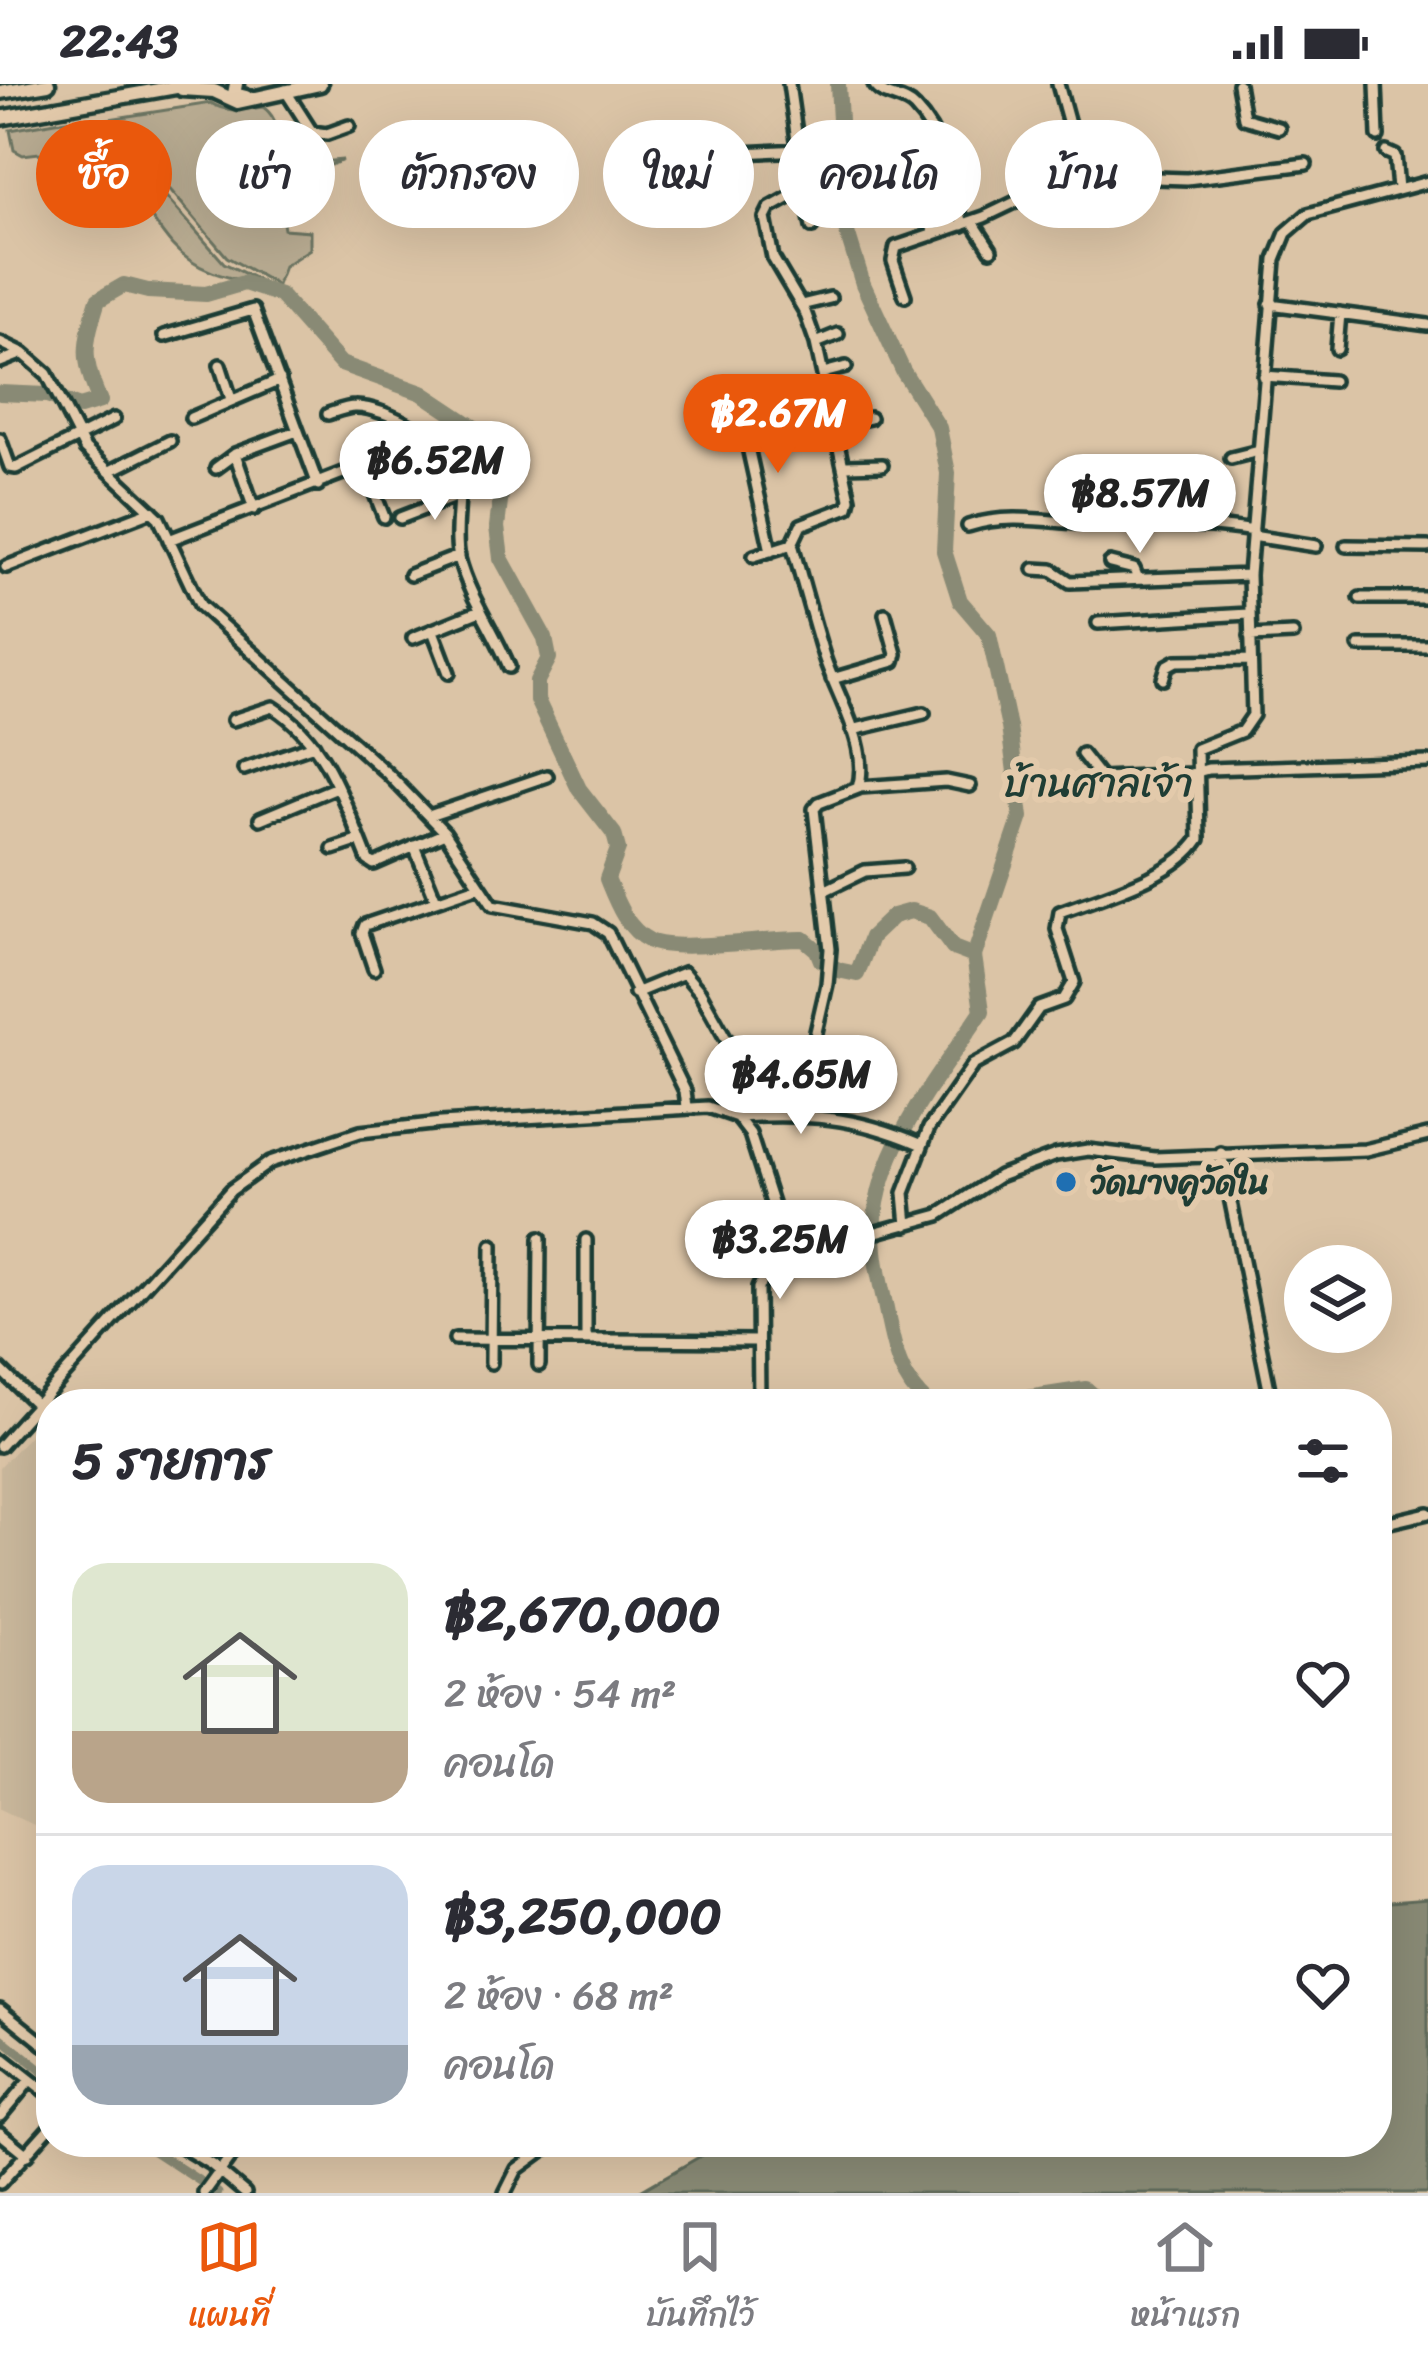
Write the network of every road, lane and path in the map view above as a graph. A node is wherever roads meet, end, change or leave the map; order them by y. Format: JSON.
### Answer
{"nodes":[{"id":1,"x":48,"y":84,"type":"edge"},
{"id":2,"x":193,"y":84,"type":"edge"},
{"id":3,"x":236,"y":84,"type":"edge"},
{"id":4,"x":320,"y":84,"type":"edge"},
{"id":5,"x":789,"y":84,"type":"edge"},
{"id":6,"x":874,"y":84,"type":"edge"},
{"id":7,"x":1058,"y":84,"type":"edge"},
{"id":8,"x":1238,"y":84,"type":"edge"},
{"id":9,"x":1376,"y":84,"type":"edge"},
{"id":10,"x":170,"y":88,"type":"junction"},
{"id":11,"x":285,"y":90,"type":"junction"},
{"id":12,"x":0,"y":92,"type":"edge"},
{"id":13,"x":253,"y":97,"type":"junction"},
{"id":14,"x":0,"y":118,"type":"edge"},
{"id":15,"x":795,"y":120,"type":"edge"},
{"id":16,"x":923,"y":120,"type":"edge"},
{"id":17,"x":1068,"y":120,"type":"edge"},
{"id":18,"x":349,"y":126,"type":"dead end"},
{"id":19,"x":1279,"y":128,"type":"dead end"},
{"id":20,"x":1378,"y":136,"type":"dead end"},
{"id":21,"x":1386,"y":152,"type":"dead end"},
{"id":22,"x":1306,"y":164,"type":"dead end"},
{"id":23,"x":1162,"y":178,"type":"edge"},
{"id":24,"x":1428,"y":182,"type":"edge"},
{"id":25,"x":1398,"y":189,"type":"junction"},
{"id":26,"x":778,"y":204,"type":"edge"},
{"id":27,"x":932,"y":228,"type":"edge"},
{"id":28,"x":953,"y":228,"type":"edge"},
{"id":29,"x":972,"y":228,"type":"edge"},
{"id":30,"x":933,"y":235,"type":"junction"},
{"id":31,"x":991,"y":250,"type":"dead end"},
{"id":32,"x":905,"y":296,"type":"dead end"},
{"id":33,"x":830,"y":298,"type":"dead end"},
{"id":34,"x":1270,"y":304,"type":"junction"},
{"id":35,"x":801,"y":305,"type":"junction"},
{"id":36,"x":1340,"y":313,"type":"junction"},
{"id":37,"x":1428,"y":325,"type":"edge"},
{"id":38,"x":838,"y":334,"type":"dead end"},
{"id":39,"x":164,"y":336,"type":"dead end"},
{"id":40,"x":0,"y":342,"type":"edge"},
{"id":41,"x":816,"y":343,"type":"junction"},
{"id":42,"x":1337,"y":349,"type":"dead end"},
{"id":43,"x":22,"y":352,"type":"junction"},
{"id":44,"x":0,"y":362,"type":"edge"},
{"id":45,"x":220,"y":365,"type":"dead end"},
{"id":46,"x":846,"y":367,"type":"dead end"},
{"id":47,"x":824,"y":374,"type":"junction"},
{"id":48,"x":1264,"y":376,"type":"junction"},
{"id":49,"x":280,"y":380,"type":"junction"},
{"id":50,"x":1333,"y":381,"type":"dead end"},
{"id":51,"x":231,"y":399,"type":"junction"},
{"id":52,"x":740,"y":411,"type":"dead end"},
{"id":53,"x":328,"y":414,"type":"dead end"},
{"id":54,"x":114,"y":418,"type":"dead end"},
{"id":55,"x":191,"y":418,"type":"dead end"},
{"id":56,"x":870,"y":418,"type":"dead end"},
{"id":57,"x":835,"y":425,"type":"junction"},
{"id":58,"x":297,"y":430,"type":"junction"},
{"id":59,"x":79,"y":436,"type":"junction"},
{"id":60,"x":431,"y":439,"type":"junction"},
{"id":61,"x":0,"y":440,"type":"edge"},
{"id":62,"x":170,"y":441,"type":"dead end"},
{"id":63,"x":1259,"y":451,"type":"junction"},
{"id":64,"x":235,"y":454,"type":"junction"},
{"id":65,"x":1231,"y":458,"type":"dead end"},
{"id":66,"x":27,"y":463,"type":"junction"},
{"id":67,"x":882,"y":464,"type":"dead end"},
{"id":68,"x":364,"y":466,"type":"junction"},
{"id":69,"x":846,"y":466,"type":"junction"},
{"id":70,"x":216,"y":468,"type":"dead end"},
{"id":71,"x":110,"y":471,"type":"junction"},
{"id":72,"x":32,"y":477,"type":"dead end"},
{"id":73,"x":318,"y":485,"type":"junction"},
{"id":74,"x":457,"y":496,"type":"junction"},
{"id":75,"x":254,"y":509,"type":"junction"},
{"id":76,"x":152,"y":511,"type":"junction"},
{"id":77,"x":384,"y":517,"type":"dead end"},
{"id":78,"x":400,"y":518,"type":"dead end"},
{"id":79,"x":968,"y":526,"type":"dead end"},
{"id":80,"x":1252,"y":533,"type":"junction"},
{"id":81,"x":170,"y":540,"type":"junction"},
{"id":82,"x":792,"y":544,"type":"junction"},
{"id":83,"x":1316,"y":546,"type":"dead end"},
{"id":84,"x":1346,"y":546,"type":"dead end"},
{"id":85,"x":1428,"y":547,"type":"edge"},
{"id":86,"x":771,"y":550,"type":"junction"},
{"id":87,"x":459,"y":556,"type":"junction"},
{"id":88,"x":754,"y":556,"type":"dead end"},
{"id":89,"x":1110,"y":563,"type":"dead end"},
{"id":90,"x":6,"y":567,"type":"dead end"},
{"id":91,"x":1034,"y":569,"type":"dead end"},
{"id":92,"x":410,"y":574,"type":"dead end"},
{"id":93,"x":1249,"y":574,"type":"junction"},
{"id":94,"x":1138,"y":579,"type":"junction"},
{"id":95,"x":1360,"y":598,"type":"dead end"},
{"id":96,"x":1428,"y":598,"type":"edge"},
{"id":97,"x":480,"y":611,"type":"junction"},
{"id":98,"x":885,"y":614,"type":"dead end"},
{"id":99,"x":1248,"y":614,"type":"junction"},
{"id":100,"x":1098,"y":623,"type":"dead end"},
{"id":101,"x":433,"y":631,"type":"junction"},
{"id":102,"x":1293,"y":634,"type":"dead end"},
{"id":103,"x":1250,"y":636,"type":"junction"},
{"id":104,"x":413,"y":638,"type":"dead end"},
{"id":105,"x":1359,"y":646,"type":"dead end"},
{"id":106,"x":1428,"y":646,"type":"edge"},
{"id":107,"x":1251,"y":660,"type":"junction"},
{"id":108,"x":509,"y":667,"type":"dead end"},
{"id":109,"x":449,"y":673,"type":"dead end"},
{"id":110,"x":1163,"y":679,"type":"dead end"},
{"id":111,"x":832,"y":680,"type":"junction"},
{"id":112,"x":306,"y":703,"type":"junction"},
{"id":113,"x":924,"y":713,"type":"dead end"},
{"id":114,"x":292,"y":719,"type":"junction"},
{"id":115,"x":233,"y":720,"type":"dead end"},
{"id":116,"x":852,"y":730,"type":"junction"},
{"id":117,"x":314,"y":745,"type":"junction"},
{"id":118,"x":1082,"y":754,"type":"dead end"},
{"id":119,"x":1428,"y":762,"type":"edge"},
{"id":120,"x":244,"y":770,"type":"dead end"},
{"id":121,"x":1195,"y":771,"type":"junction"},
{"id":122,"x":547,"y":776,"type":"dead end"},
{"id":123,"x":970,"y":786,"type":"dead end"},
{"id":124,"x":860,"y":787,"type":"junction"},
{"id":125,"x":337,"y":788,"type":"junction"},
{"id":126,"x":429,"y":816,"type":"junction"},
{"id":127,"x":260,"y":819,"type":"dead end"},
{"id":128,"x":446,"y":833,"type":"junction"},
{"id":129,"x":360,"y":840,"type":"junction"},
{"id":130,"x":414,"y":846,"type":"junction"},
{"id":131,"x":333,"y":849,"type":"dead end"},
{"id":132,"x":904,"y":868,"type":"dead end"},
{"id":133,"x":480,"y":886,"type":"junction"},
{"id":134,"x":826,"y":890,"type":"junction"},
{"id":135,"x":436,"y":900,"type":"junction"},
{"id":136,"x":374,"y":968,"type":"dead end"},
{"id":137,"x":634,"y":993,"type":"junction"},
{"id":138,"x":739,"y":1062,"type":"dead end"},
{"id":139,"x":687,"y":1107,"type":"junction"},
{"id":140,"x":811,"y":1114,"type":"junction"},
{"id":141,"x":737,"y":1117,"type":"junction"},
{"id":142,"x":1428,"y":1135,"type":"edge"},
{"id":143,"x":917,"y":1143,"type":"junction"},
{"id":144,"x":1221,"y":1153,"type":"junction"},
{"id":145,"x":907,"y":1225,"type":"junction"},
{"id":146,"x":540,"y":1238,"type":"dead end"},
{"id":147,"x":586,"y":1240,"type":"dead end"},
{"id":148,"x":492,"y":1245,"type":"dead end"},
{"id":149,"x":789,"y":1256,"type":"junction"},
{"id":150,"x":586,"y":1338,"type":"junction"},
{"id":151,"x":455,"y":1339,"type":"dead end"},
{"id":152,"x":491,"y":1339,"type":"junction"},
{"id":153,"x":539,"y":1339,"type":"junction"},
{"id":154,"x":757,"y":1342,"type":"junction"},
{"id":155,"x":491,"y":1363,"type":"dead end"},
{"id":156,"x":539,"y":1365,"type":"dead end"},
{"id":157,"x":0,"y":1369,"type":"edge"},
{"id":158,"x":55,"y":1389,"type":"edge"},
{"id":159,"x":759,"y":1389,"type":"edge"},
{"id":160,"x":1269,"y":1389,"type":"edge"},
{"id":161,"x":36,"y":1404,"type":"edge"},
{"id":162,"x":36,"y":1410,"type":"edge"},
{"id":163,"x":0,"y":1446,"type":"edge"},
{"id":164,"x":1428,"y":1513,"type":"edge"},
{"id":165,"x":1392,"y":1521,"type":"edge"},
{"id":166,"x":0,"y":2009,"type":"edge"},
{"id":167,"x":36,"y":2038,"type":"edge"},
{"id":168,"x":0,"y":2056,"type":"edge"},
{"id":169,"x":30,"y":2080,"type":"junction"},
{"id":170,"x":36,"y":2085,"type":"edge"},
{"id":171,"x":0,"y":2116,"type":"edge"},
{"id":172,"x":0,"y":2133,"type":"edge"},
{"id":173,"x":36,"y":2144,"type":"edge"},
{"id":174,"x":27,"y":2155,"type":"junction"},
{"id":175,"x":194,"y":2157,"type":"edge"},
{"id":176,"x":230,"y":2157,"type":"edge"},
{"id":177,"x":533,"y":2157,"type":"edge"},
{"id":178,"x":217,"y":2174,"type":"junction"},
{"id":179,"x":2,"y":2188,"type":"edge"},
{"id":180,"x":204,"y":2193,"type":"edge"},
{"id":181,"x":245,"y":2193,"type":"edge"},
{"id":182,"x":505,"y":2193,"type":"edge"}],
"edges":[{"from":1,"to":12,"type":"main road"},
{"from":2,"to":10,"type":"main road"},
{"from":3,"to":13,"type":"main road"},
{"from":4,"to":11,"type":"main road"},
{"from":5,"to":15,"type":"street"},
{"from":6,"to":16,"type":"street"},
{"from":7,"to":17,"type":"street"},
{"from":8,"to":19,"type":"street"},
{"from":9,"to":20,"type":"street"},
{"from":10,"to":13,"type":"main road"},
{"from":10,"to":14,"type":"main road"},
{"from":11,"to":13,"type":"main road"},
{"from":11,"to":18,"type":"street"},
{"from":21,"to":25,"type":"street"},
{"from":22,"to":23,"type":"street"},
{"from":24,"to":25,"type":"street"},
{"from":25,"to":34,"type":"street"},
{"from":26,"to":35,"type":"street"},
{"from":27,"to":30,"type":"street"},
{"from":28,"to":30,"type":"street"},
{"from":29,"to":31,"type":"street"},
{"from":30,"to":32,"type":"street"},
{"from":33,"to":35,"type":"street"},
{"from":34,"to":36,"type":"street"},
{"from":34,"to":48,"type":"street"},
{"from":35,"to":41,"type":"street"},
{"from":36,"to":37,"type":"street"},
{"from":36,"to":42,"type":"street"},
{"from":38,"to":41,"type":"street"},
{"from":39,"to":49,"type":"street"},
{"from":40,"to":43,"type":"street"},
{"from":41,"to":47,"type":"street"},
{"from":43,"to":44,"type":"street"},
{"from":43,"to":59,"type":"street"},
{"from":45,"to":51,"type":"street"},
{"from":46,"to":47,"type":"street"},
{"from":47,"to":57,"type":"street"},
{"from":48,"to":50,"type":"street"},
{"from":48,"to":63,"type":"street"},
{"from":49,"to":51,"type":"street"},
{"from":49,"to":58,"type":"street"},
{"from":51,"to":55,"type":"street"},
{"from":52,"to":86,"type":"street"},
{"from":53,"to":60,"type":"street"},
{"from":54,"to":59,"type":"street"},
{"from":56,"to":57,"type":"street"},
{"from":57,"to":69,"type":"street"},
{"from":58,"to":64,"type":"street"},
{"from":58,"to":73,"type":"street"},
{"from":59,"to":66,"type":"street"},
{"from":59,"to":71,"type":"street"},
{"from":60,"to":68,"type":"street"},
{"from":60,"to":74,"type":"street"},
{"from":61,"to":66,"type":"street"},
{"from":62,"to":71,"type":"street"},
{"from":63,"to":65,"type":"street"},
{"from":63,"to":80,"type":"street"},
{"from":64,"to":70,"type":"street"},
{"from":64,"to":75,"type":"street"},
{"from":66,"to":72,"type":"street"},
{"from":67,"to":69,"type":"street"},
{"from":68,"to":73,"type":"street"},
{"from":68,"to":77,"type":"street"},
{"from":69,"to":82,"type":"street"},
{"from":71,"to":76,"type":"street"},
{"from":73,"to":75,"type":"street"},
{"from":74,"to":78,"type":"street"},
{"from":74,"to":87,"type":"street"},
{"from":75,"to":81,"type":"street"},
{"from":76,"to":81,"type":"street"},
{"from":76,"to":90,"type":"street"},
{"from":79,"to":80,"type":"street"},
{"from":80,"to":83,"type":"street"},
{"from":80,"to":93,"type":"street"},
{"from":81,"to":112,"type":"street"},
{"from":82,"to":86,"type":"street"},
{"from":82,"to":111,"type":"street"},
{"from":84,"to":85,"type":"street"},
{"from":86,"to":88,"type":"street"},
{"from":87,"to":92,"type":"street"},
{"from":87,"to":97,"type":"street"},
{"from":89,"to":94,"type":"street"},
{"from":91,"to":94,"type":"street"},
{"from":93,"to":94,"type":"street"},
{"from":93,"to":99,"type":"street"},
{"from":95,"to":96,"type":"street"},
{"from":97,"to":101,"type":"street"},
{"from":97,"to":108,"type":"street"},
{"from":98,"to":111,"type":"street"},
{"from":99,"to":100,"type":"street"},
{"from":99,"to":103,"type":"street"},
{"from":101,"to":104,"type":"street"},
{"from":101,"to":109,"type":"street"},
{"from":102,"to":103,"type":"street"},
{"from":103,"to":107,"type":"street"},
{"from":105,"to":106,"type":"street"},
{"from":107,"to":110,"type":"street"},
{"from":107,"to":121,"type":"street"},
{"from":111,"to":116,"type":"street"},
{"from":112,"to":114,"type":"street"},
{"from":112,"to":126,"type":"street"},
{"from":113,"to":116,"type":"street"},
{"from":114,"to":115,"type":"street"},
{"from":114,"to":117,"type":"street"},
{"from":116,"to":124,"type":"street"},
{"from":117,"to":120,"type":"street"},
{"from":117,"to":125,"type":"street"},
{"from":118,"to":121,"type":"street"},
{"from":119,"to":121,"type":"street"},
{"from":121,"to":143,"type":"street"},
{"from":122,"to":126,"type":"street"},
{"from":123,"to":124,"type":"street"},
{"from":124,"to":134,"type":"street"},
{"from":125,"to":127,"type":"street"},
{"from":125,"to":129,"type":"street"},
{"from":126,"to":128,"type":"street"},
{"from":128,"to":130,"type":"street"},
{"from":128,"to":133,"type":"street"},
{"from":129,"to":130,"type":"street"},
{"from":129,"to":131,"type":"street"},
{"from":130,"to":135,"type":"street"},
{"from":132,"to":134,"type":"street"},
{"from":133,"to":135,"type":"street"},
{"from":133,"to":137,"type":"street"},
{"from":134,"to":140,"type":"street"},
{"from":135,"to":136,"type":"street"},
{"from":137,"to":138,"type":"street"},
{"from":137,"to":139,"type":"street"},
{"from":139,"to":141,"type":"street"},
{"from":139,"to":158,"type":"street"},
{"from":140,"to":141,"type":"street"},
{"from":140,"to":143,"type":"street"},
{"from":141,"to":149,"type":"street"},
{"from":142,"to":144,"type":"street"},
{"from":143,"to":145,"type":"street"},
{"from":144,"to":145,"type":"street"},
{"from":144,"to":160,"type":"street"},
{"from":145,"to":149,"type":"street"},
{"from":146,"to":153,"type":"street"},
{"from":147,"to":150,"type":"street"},
{"from":148,"to":152,"type":"street"},
{"from":149,"to":154,"type":"street"},
{"from":150,"to":153,"type":"street"},
{"from":150,"to":154,"type":"street"},
{"from":151,"to":152,"type":"street"},
{"from":152,"to":153,"type":"street"},
{"from":152,"to":155,"type":"street"},
{"from":153,"to":156,"type":"street"},
{"from":154,"to":159,"type":"street"},
{"from":157,"to":161,"type":"street"},
{"from":162,"to":163,"type":"street"},
{"from":164,"to":165,"type":"street"},
{"from":166,"to":167,"type":"street"},
{"from":168,"to":169,"type":"street"},
{"from":169,"to":170,"type":"street"},
{"from":169,"to":171,"type":"street"},
{"from":172,"to":174,"type":"street"},
{"from":173,"to":174,"type":"street"},
{"from":174,"to":179,"type":"street"},
{"from":175,"to":178,"type":"street"},
{"from":176,"to":178,"type":"street"},
{"from":177,"to":182,"type":"street"},
{"from":178,"to":180,"type":"street"},
{"from":178,"to":181,"type":"street"}]}
